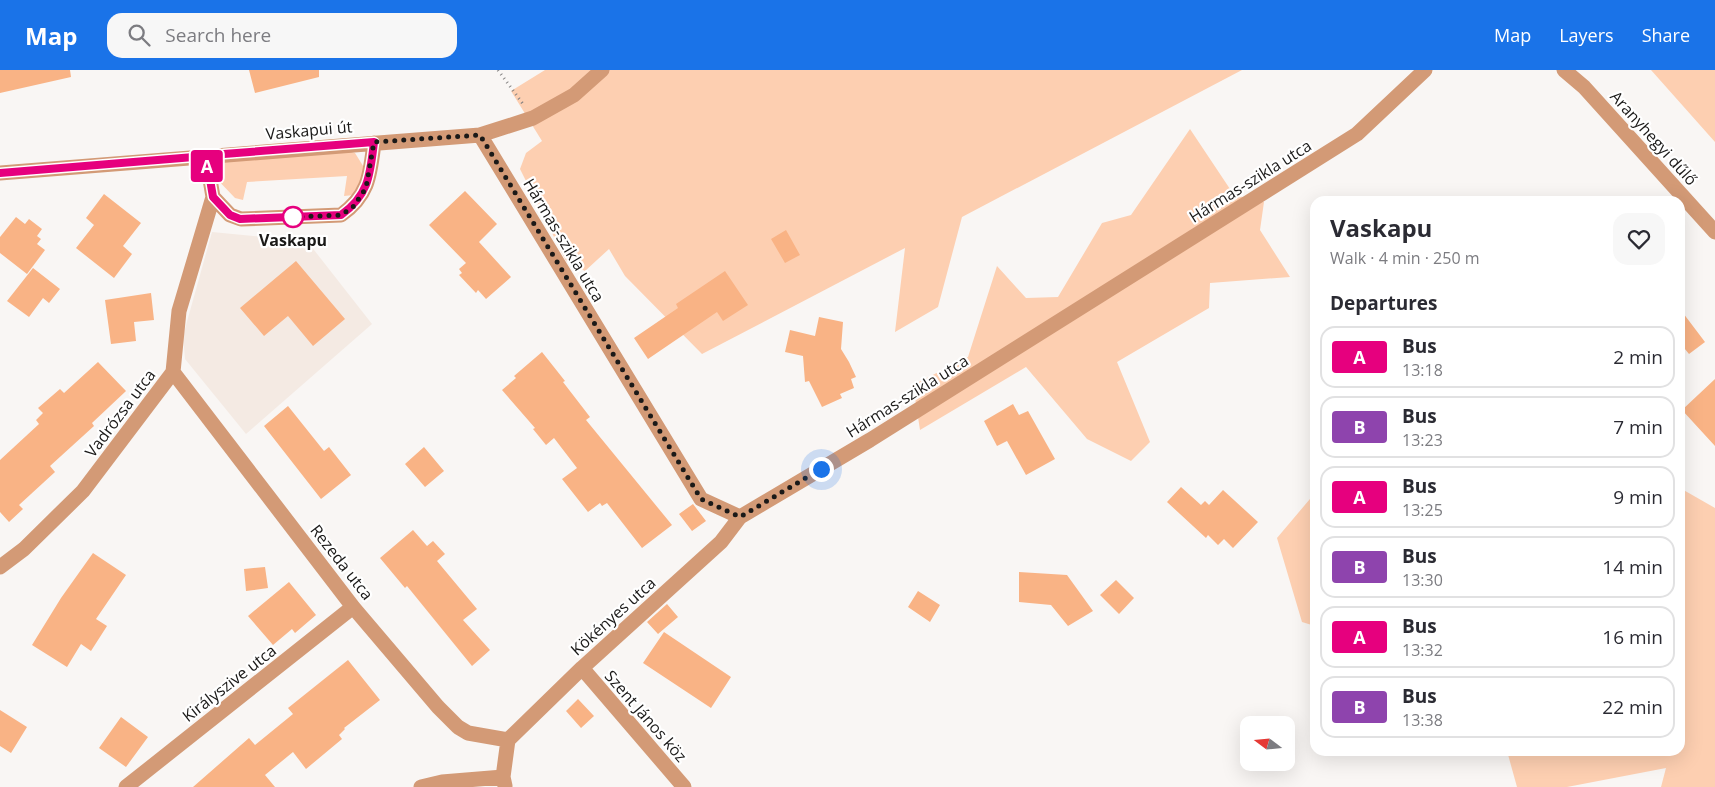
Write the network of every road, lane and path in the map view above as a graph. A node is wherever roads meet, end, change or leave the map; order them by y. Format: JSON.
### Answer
{"nodes":[{"id":1,"x":498,"y":70,"type":"edge"},
{"id":2,"x":602,"y":70,"type":"edge"},
{"id":3,"x":1425,"y":70,"type":"edge"},
{"id":4,"x":1564,"y":70,"type":"edge"},
{"id":5,"x":533,"y":118,"type":"junction"},
{"id":6,"x":480,"y":135,"type":"junction"},
{"id":7,"x":374,"y":142,"type":"junction"},
{"id":8,"x":206,"y":156,"type":"junction"},
{"id":9,"x":0,"y":172,"type":"edge"},
{"id":10,"x":1682,"y":196,"type":"edge"},
{"id":11,"x":213,"y":197,"type":"junction"},
{"id":12,"x":1685,"y":199,"type":"edge"},
{"id":13,"x":1715,"y":232,"type":"edge"},
{"id":14,"x":173,"y":372,"type":"junction"},
{"id":15,"x":740,"y":517,"type":"junction"},
{"id":16,"x":0,"y":567,"type":"edge"},
{"id":17,"x":354,"y":607,"type":"junction"},
{"id":18,"x":582,"y":668,"type":"junction"},
{"id":19,"x":508,"y":740,"type":"junction"},
{"id":20,"x":504,"y":782,"type":"edge"},
{"id":21,"x":126,"y":787,"type":"edge"},
{"id":22,"x":421,"y":787,"type":"edge"},
{"id":23,"x":684,"y":787,"type":"edge"}],
"edges":[{"from":1,"to":5,"type":"path"},
{"from":2,"to":5,"type":"street","name":"Vaskapui út"},
{"from":3,"to":15,"type":"street","name":"Hármas-szikla utca"},
{"from":4,"to":10,"type":"street","name":"Aranyhegyi dűlő"},
{"from":5,"to":6,"type":"street","name":"Vaskapui út"},
{"from":6,"to":7,"type":"street","name":"Vaskapui út"},
{"from":6,"to":15,"type":"street","name":"Hármas-szikla utca"},
{"from":7,"to":8,"type":"street","name":"Vaskapui út"},
{"from":7,"to":11,"type":"street"},
{"from":8,"to":9,"type":"street","name":"Vaskapui út"},
{"from":8,"to":11,"type":"street","name":"Vadrózsa utca"},
{"from":11,"to":14,"type":"street","name":"Vadrózsa utca"},
{"from":12,"to":13,"type":"street","name":"Aranyhegyi dűlő"},
{"from":14,"to":16,"type":"street","name":"Vadrózsa utca"},
{"from":14,"to":17,"type":"street","name":"Rezeda utca"},
{"from":15,"to":18,"type":"street","name":"Kökényes utca"},
{"from":17,"to":19,"type":"street","name":"Rezeda utca"},
{"from":17,"to":21,"type":"street","name":"Királyszive utca"},
{"from":18,"to":19,"type":"street","name":"Kökényes utca"},
{"from":18,"to":23,"type":"street","name":"Szent János köz"},
{"from":19,"to":20,"type":"street"},
{"from":20,"to":22,"type":"street"}]}
